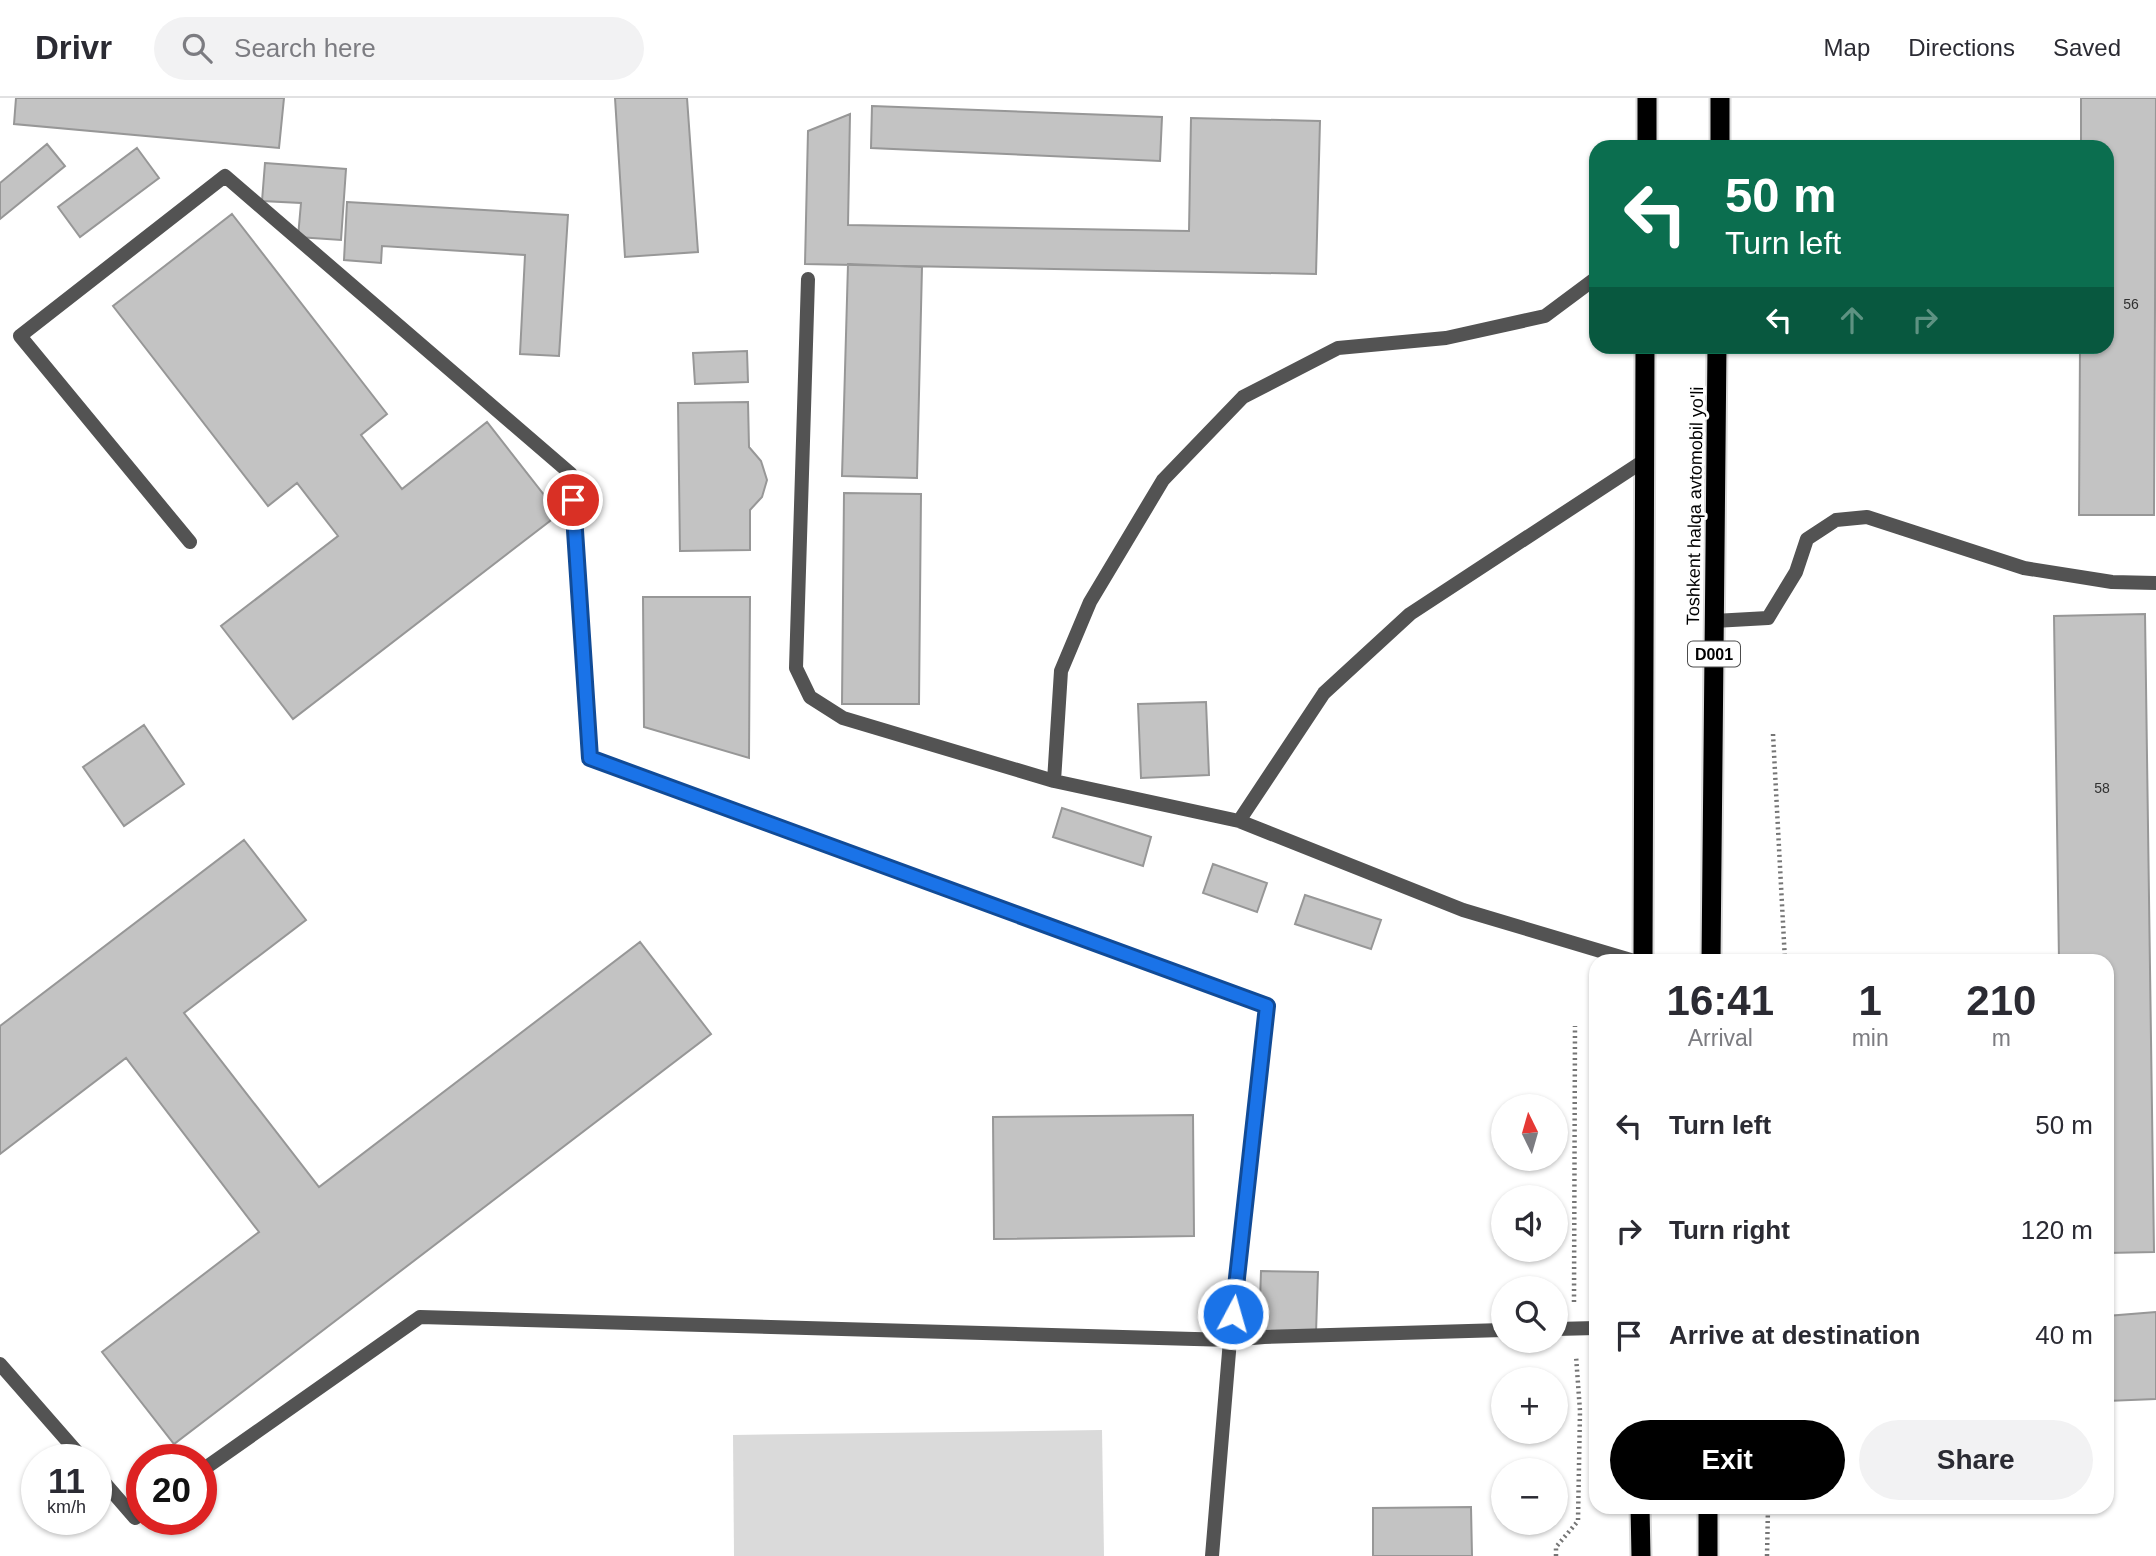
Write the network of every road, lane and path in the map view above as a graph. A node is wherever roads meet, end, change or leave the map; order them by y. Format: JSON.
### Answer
{"nodes":[{"id":1,"x":1647,"y":98,"type":"edge"},
{"id":2,"x":1720,"y":98,"type":"edge"},
{"id":3,"x":1647,"y":140,"type":"edge"},
{"id":4,"x":1720,"y":140,"type":"edge"},
{"id":5,"x":808,"y":279,"type":"dead end"},
{"id":6,"x":1589,"y":283,"type":"edge"},
{"id":7,"x":1646,"y":354,"type":"edge"},
{"id":8,"x":1717,"y":354,"type":"edge"},
{"id":9,"x":1645,"y":460,"type":"junction"},
{"id":10,"x":190,"y":542,"type":"dead end"},
{"id":11,"x":2156,"y":583,"type":"edge"},
{"id":12,"x":1714,"y":621,"type":"junction"},
{"id":13,"x":1773,"y":734,"type":"dead end"},
{"id":14,"x":1054,"y":781,"type":"junction"},
{"id":15,"x":1239,"y":821,"type":"junction"},
{"id":16,"x":1611,"y":954,"type":"edge"},
{"id":17,"x":1643,"y":954,"type":"edge"},
{"id":18,"x":1711,"y":954,"type":"edge"},
{"id":19,"x":1785,"y":954,"type":"edge"},
{"id":20,"x":1575,"y":1026,"type":"dead end"},
{"id":21,"x":1568,"y":1328,"type":"edge"},
{"id":22,"x":1573,"y":1328,"type":"junction"},
{"id":23,"x":1589,"y":1328,"type":"edge"},
{"id":24,"x":1491,"y":1330,"type":"edge"},
{"id":25,"x":1230,"y":1340,"type":"junction"},
{"id":26,"x":0,"y":1364,"type":"edge"},
{"id":27,"x":70,"y":1444,"type":"edge"},
{"id":28,"x":217,"y":1460,"type":"edge"},
{"id":29,"x":112,"y":1492,"type":"edge"},
{"id":30,"x":126,"y":1508,"type":"edge"},
{"id":31,"x":1640,"y":1514,"type":"edge"},
{"id":32,"x":1708,"y":1514,"type":"edge"},
{"id":33,"x":1768,"y":1514,"type":"edge"},
{"id":34,"x":1212,"y":1556,"type":"edge"},
{"id":35,"x":1556,"y":1556,"type":"edge"},
{"id":36,"x":1640,"y":1556,"type":"edge"},
{"id":37,"x":1708,"y":1556,"type":"edge"},
{"id":38,"x":1767,"y":1556,"type":"edge"}],
"edges":[{"from":1,"to":3,"type":"highway"},
{"from":2,"to":4,"type":"highway"},
{"from":5,"to":14,"type":"lane"},
{"from":6,"to":14,"type":"lane"},
{"from":7,"to":9,"type":"highway"},
{"from":8,"to":12,"type":"highway","name":"Toshkent halqa avtomobil yo'li","number":"D001"},
{"from":9,"to":15,"type":"lane"},
{"from":9,"to":17,"type":"highway"},
{"from":10,"to":25,"type":"lane"},
{"from":11,"to":12,"type":"lane"},
{"from":12,"to":18,"type":"highway","name":"Toshkent halqa avtomobil yo'li","number":"D001"},
{"from":13,"to":19,"type":"path"},
{"from":14,"to":15,"type":"lane"},
{"from":15,"to":16,"type":"lane"},
{"from":20,"to":22,"type":"path"},
{"from":21,"to":22,"type":"lane"},
{"from":22,"to":23,"type":"lane"},
{"from":22,"to":35,"type":"path"},
{"from":24,"to":25,"type":"lane"},
{"from":25,"to":28,"type":"lane"},
{"from":25,"to":34,"type":"lane"},
{"from":26,"to":27,"type":"lane"},
{"from":29,"to":30,"type":"lane"},
{"from":31,"to":36,"type":"highway"},
{"from":32,"to":37,"type":"highway"},
{"from":33,"to":38,"type":"path"}]}
